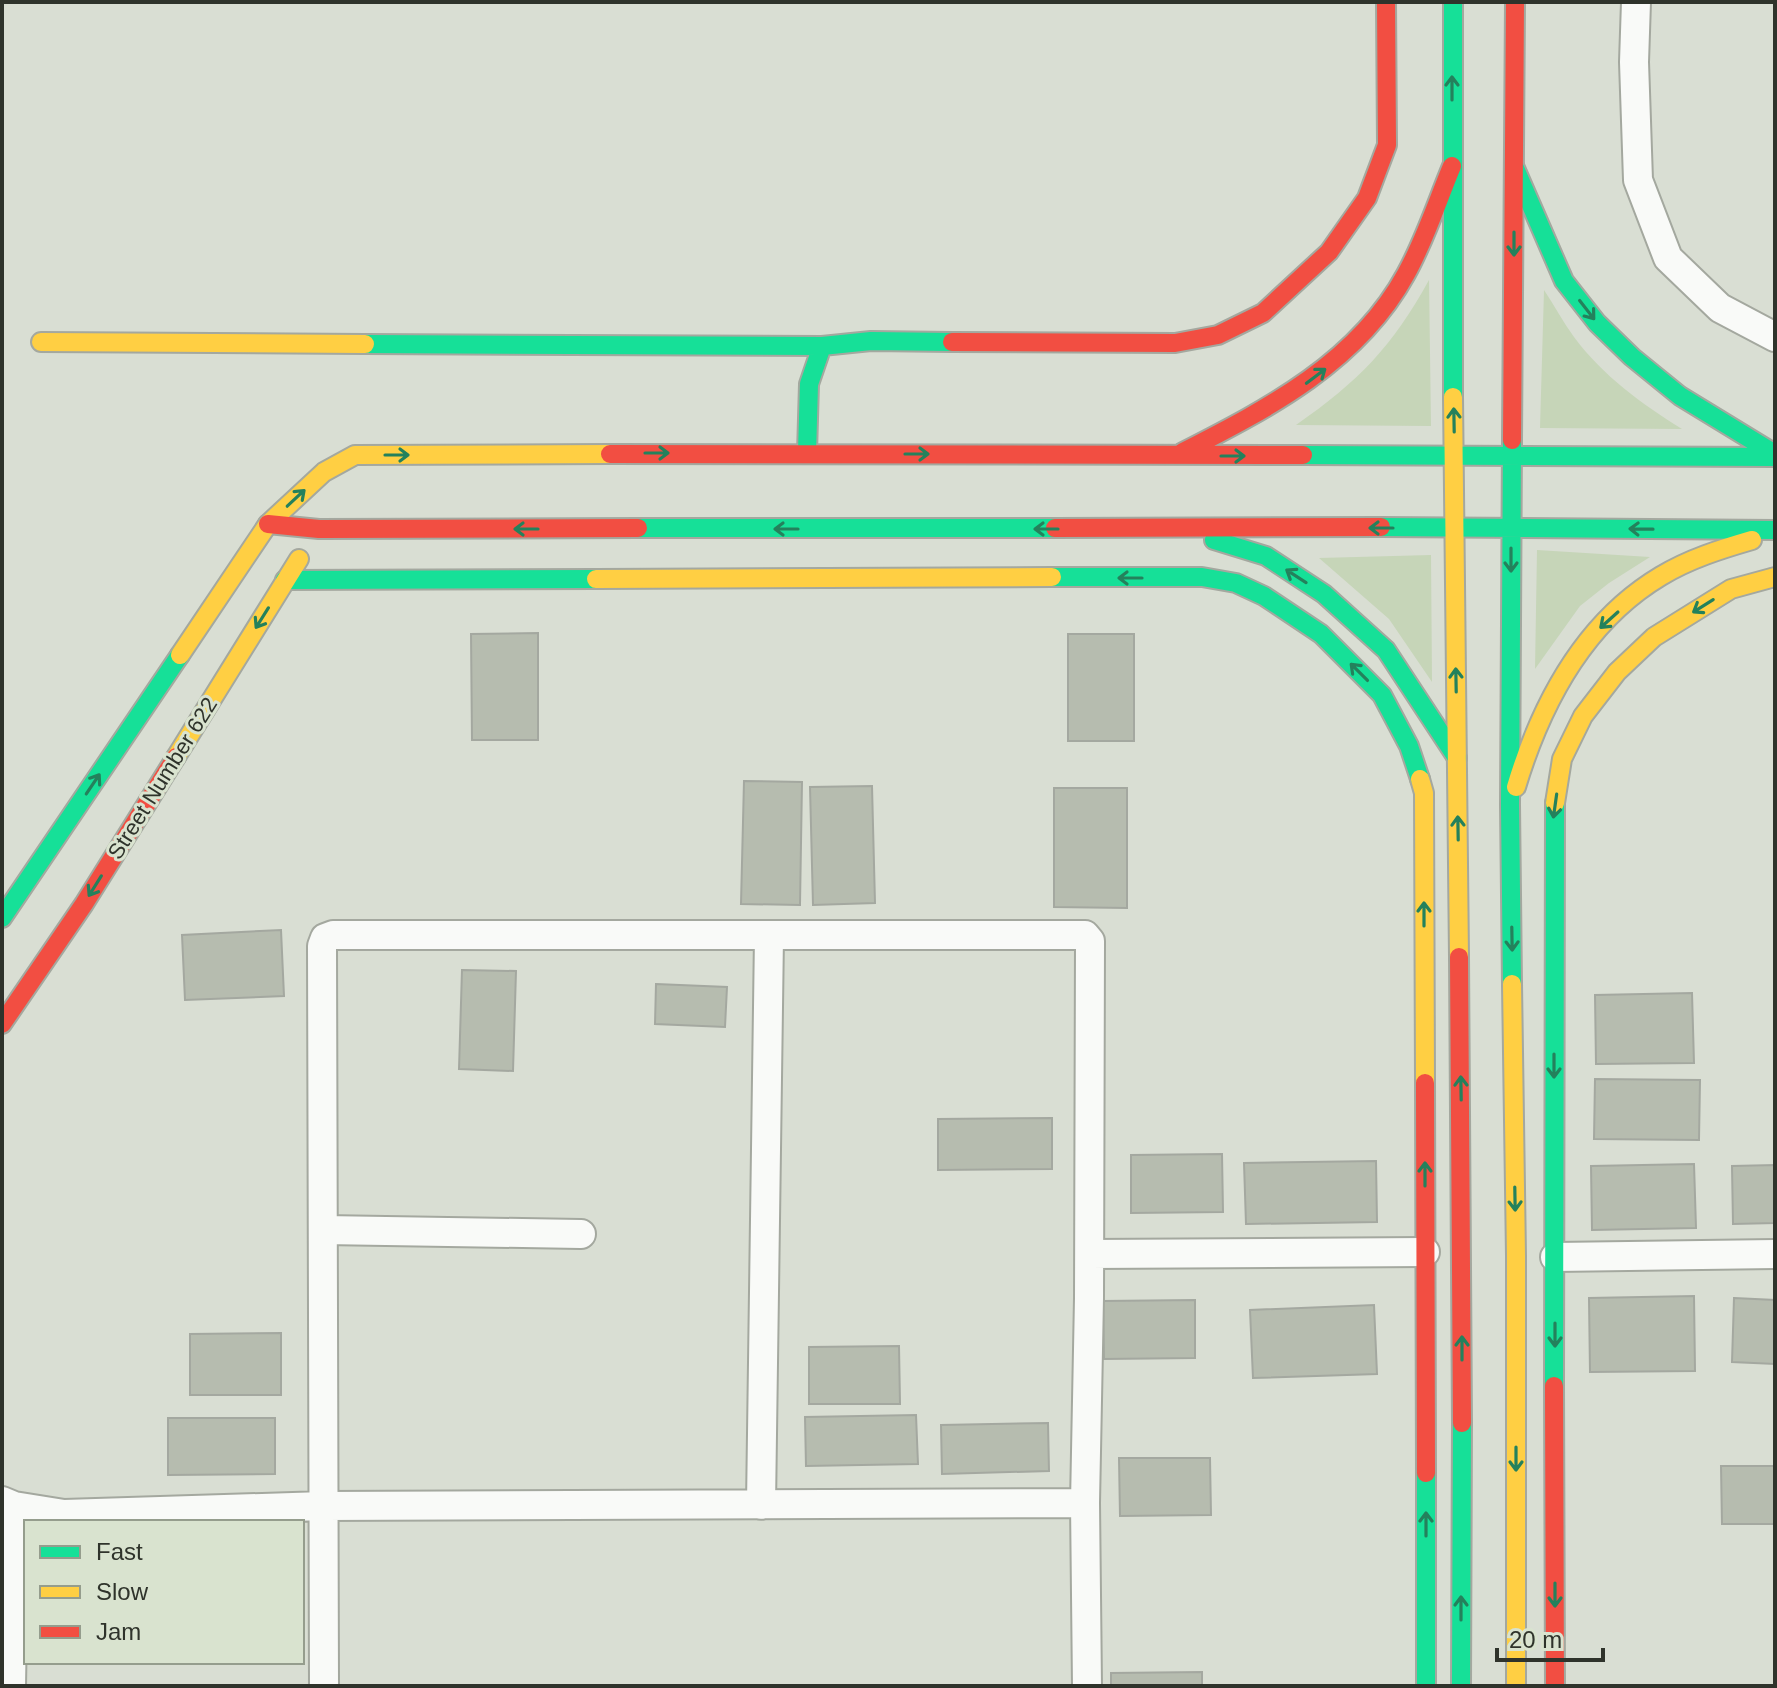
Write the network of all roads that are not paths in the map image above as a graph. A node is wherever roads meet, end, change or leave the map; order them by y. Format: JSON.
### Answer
{"nodes":[{"id":1,"x":1386,"y":2,"type":"edge"},
{"id":2,"x":1453,"y":2,"type":"edge"},
{"id":3,"x":1515,"y":2,"type":"edge"},
{"id":4,"x":1636,"y":2,"type":"edge"},
{"id":5,"x":1452,"y":166,"type":"junction"},
{"id":6,"x":1514,"y":166,"type":"junction"},
{"id":7,"x":1775,"y":337,"type":"edge"},
{"id":8,"x":41,"y":342,"type":"dead end"},
{"id":9,"x":822,"y":346,"type":"junction"},
{"id":10,"x":807,"y":453,"type":"junction"},
{"id":11,"x":1512,"y":454,"type":"junction"},
{"id":12,"x":1775,"y":455,"type":"edge"},
{"id":13,"x":1176,"y":456,"type":"junction"},
{"id":14,"x":1454,"y":457,"type":"junction"},
{"id":15,"x":268,"y":524,"type":"junction"},
{"id":16,"x":1511,"y":527,"type":"junction"},
{"id":17,"x":1180,"y":528,"type":"junction"},
{"id":18,"x":1453,"y":528,"type":"junction"},
{"id":19,"x":319,"y":529,"type":"junction"},
{"id":20,"x":1775,"y":532,"type":"edge"},
{"id":21,"x":1775,"y":577,"type":"edge"},
{"id":22,"x":285,"y":580,"type":"junction"},
{"id":23,"x":1457,"y":758,"type":"junction"},
{"id":24,"x":1510,"y":805,"type":"junction"},
{"id":25,"x":2,"y":918,"type":"edge"},
{"id":26,"x":769,"y":936,"type":"junction"},
{"id":27,"x":2,"y":1024,"type":"edge"},
{"id":28,"x":324,"y":1230,"type":"junction"},
{"id":29,"x":581,"y":1234,"type":"dead end"},
{"id":30,"x":1425,"y":1252,"type":"junction"},
{"id":31,"x":1090,"y":1254,"type":"junction"},
{"id":32,"x":1775,"y":1254,"type":"edge"},
{"id":33,"x":1555,"y":1257,"type":"junction"},
{"id":34,"x":8,"y":1503,"type":"edge"},
{"id":35,"x":1085,"y":1503,"type":"junction"},
{"id":36,"x":761,"y":1505,"type":"junction"},
{"id":37,"x":324,"y":1506,"type":"junction"},
{"id":38,"x":11,"y":1686,"type":"edge"},
{"id":39,"x":324,"y":1686,"type":"edge"},
{"id":40,"x":1087,"y":1686,"type":"edge"},
{"id":41,"x":1426,"y":1686,"type":"edge"},
{"id":42,"x":1461,"y":1686,"type":"edge"},
{"id":43,"x":1516,"y":1686,"type":"edge"},
{"id":44,"x":1555,"y":1686,"type":"edge"}],
"edges":[{"from":1,"to":9,"type":"main road"},
{"from":5,"to":2,"type":"main road","one_way":true},
{"from":3,"to":6,"type":"main road"},
{"from":4,"to":7,"type":"street"},
{"from":13,"to":5,"type":"main road","one_way":true},
{"from":14,"to":5,"type":"main road","one_way":true},
{"from":6,"to":11,"type":"main road","one_way":true},
{"from":6,"to":12,"type":"main road","one_way":true},
{"from":8,"to":9,"type":"main road"},
{"from":9,"to":10,"type":"main road"},
{"from":10,"to":13,"type":"main road","one_way":true},
{"from":15,"to":10,"type":"main road","one_way":true},
{"from":11,"to":12,"type":"main road"},
{"from":11,"to":14,"type":"main road"},
{"from":11,"to":16,"type":"main road"},
{"from":13,"to":14,"type":"main road","one_way":true},
{"from":14,"to":18,"type":"main road"},
{"from":15,"to":19,"type":"main road"},
{"from":25,"to":15,"type":"main road","one_way":true},
{"from":16,"to":18,"type":"main road"},
{"from":20,"to":16,"type":"main road","one_way":true},
{"from":16,"to":24,"type":"main road","one_way":true},
{"from":18,"to":17,"type":"main road","one_way":true},
{"from":17,"to":19,"type":"main road","one_way":true},
{"from":23,"to":17,"type":"main road","one_way":true},
{"from":23,"to":18,"type":"main road","one_way":true},
{"from":19,"to":22,"type":"main road","name":"Street Number 622"},
{"from":20,"to":24,"type":"main road","one_way":true},
{"from":21,"to":33,"type":"main road","one_way":true},
{"from":22,"to":27,"type":"main road","name":"Street Number 622","one_way":true},
{"from":30,"to":22,"type":"main road","one_way":true},
{"from":42,"to":23,"type":"main road","one_way":true},
{"from":24,"to":43,"type":"main road","one_way":true},
{"from":26,"to":28,"type":"street"},
{"from":26,"to":31,"type":"street"},
{"from":26,"to":36,"type":"street"},
{"from":28,"to":29,"type":"street"},
{"from":28,"to":37,"type":"street"},
{"from":30,"to":31,"type":"street"},
{"from":41,"to":30,"type":"main road","one_way":true},
{"from":31,"to":35,"type":"street"},
{"from":32,"to":33,"type":"street"},
{"from":33,"to":44,"type":"main road","one_way":true},
{"from":34,"to":37,"type":"street"},
{"from":34,"to":38,"type":"street"},
{"from":35,"to":36,"type":"street"},
{"from":35,"to":40,"type":"street"},
{"from":36,"to":37,"type":"street"},
{"from":37,"to":39,"type":"street"}]}
